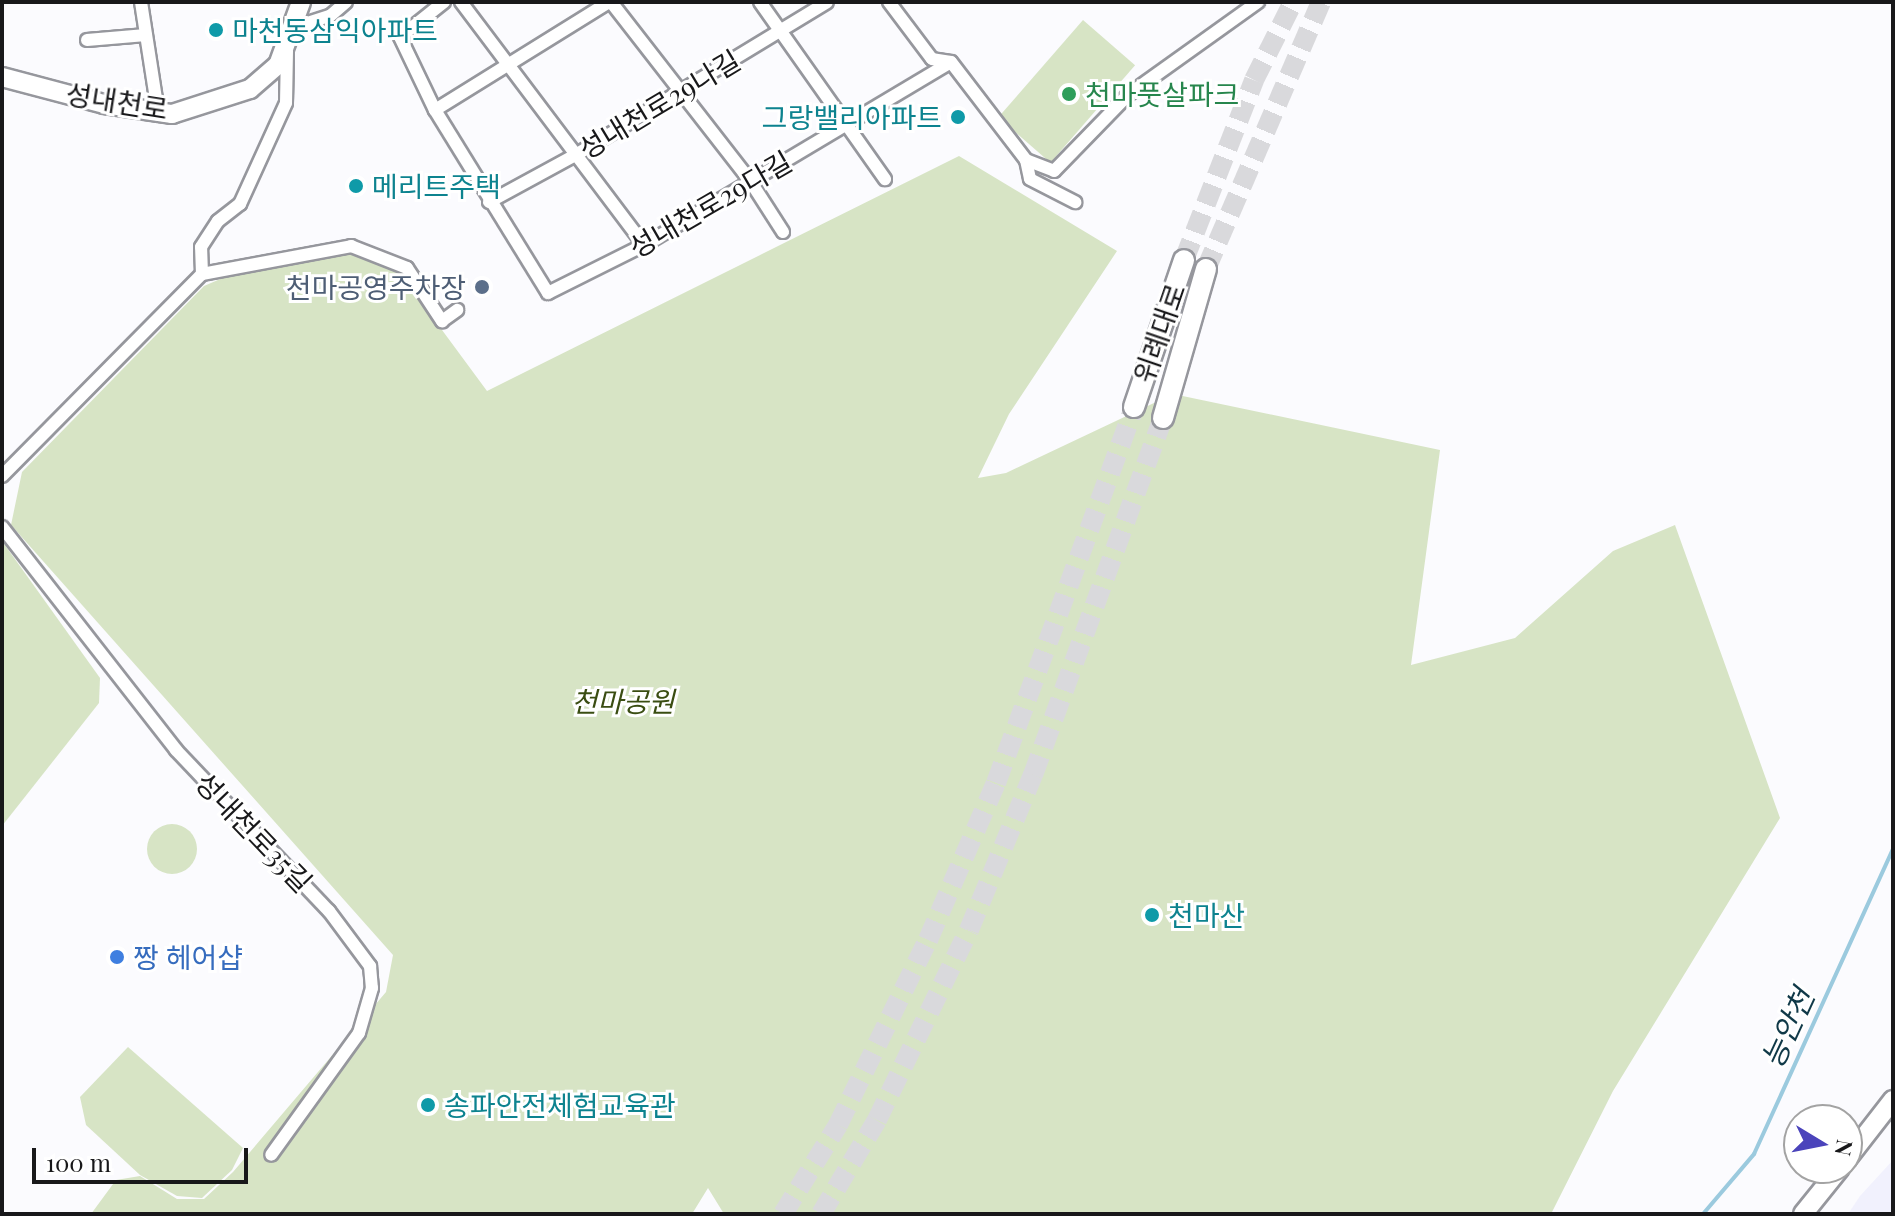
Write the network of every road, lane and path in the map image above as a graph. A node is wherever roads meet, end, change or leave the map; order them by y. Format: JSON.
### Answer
{"nodes":[{"id":1,"x":141,"y":2,"type":"edge"},
{"id":2,"x":301,"y":2,"type":"edge"},
{"id":3,"x":346,"y":2,"type":"edge"},
{"id":4,"x":444,"y":2,"type":"edge"},
{"id":5,"x":461,"y":2,"type":"edge"},
{"id":6,"x":610,"y":2,"type":"edge"},
{"id":7,"x":760,"y":2,"type":"edge"},
{"id":8,"x":827,"y":2,"type":"edge"},
{"id":9,"x":889,"y":2,"type":"edge"},
{"id":10,"x":1258,"y":2,"type":"edge"},
{"id":11,"x":782,"y":32,"type":"junction"},
{"id":12,"x":290,"y":34,"type":"junction"},
{"id":13,"x":146,"y":35,"type":"junction"},
{"id":14,"x":87,"y":40,"type":"dead end"},
{"id":15,"x":951,"y":62,"type":"junction"},
{"id":16,"x":509,"y":65,"type":"junction"},
{"id":17,"x":2,"y":77,"type":"edge"},
{"id":18,"x":679,"y":88,"type":"junction"},
{"id":19,"x":435,"y":110,"type":"junction"},
{"id":20,"x":158,"y":112,"type":"junction"},
{"id":21,"x":849,"y":126,"type":"junction"},
{"id":22,"x":579,"y":153,"type":"junction"},
{"id":23,"x":1026,"y":160,"type":"junction"},
{"id":24,"x":749,"y":179,"type":"junction"},
{"id":25,"x":885,"y":179,"type":"dead end"},
{"id":26,"x":489,"y":202,"type":"junction"},
{"id":27,"x":1075,"y":202,"type":"dead end"},
{"id":28,"x":783,"y":232,"type":"dead end"},
{"id":29,"x":644,"y":245,"type":"junction"},
{"id":30,"x":1184,"y":260,"type":"tunnel mouth"},
{"id":31,"x":1206,"y":269,"type":"tunnel mouth"},
{"id":32,"x":202,"y":274,"type":"junction"},
{"id":33,"x":457,"y":310,"type":"dead end"},
{"id":34,"x":1134,"y":407,"type":"tunnel mouth"},
{"id":35,"x":1163,"y":418,"type":"tunnel mouth"},
{"id":36,"x":2,"y":476,"type":"edge"},
{"id":37,"x":2,"y":527,"type":"edge"},
{"id":38,"x":1893,"y":1100,"type":"edge"},
{"id":39,"x":1863,"y":1138,"type":"edge"},
{"id":40,"x":271,"y":1155,"type":"dead end"},
{"id":41,"x":1827,"y":1184,"type":"edge"},
{"id":42,"x":1803,"y":1214,"type":"edge"}],
"edges":[{"from":1,"to":13,"type":"street"},
{"from":2,"to":12,"type":"street","name":"성내천로"},
{"from":3,"to":12,"type":"street"},
{"from":4,"to":19,"type":"street"},
{"from":5,"to":16,"type":"street"},
{"from":6,"to":16,"type":"street"},
{"from":6,"to":18,"type":"street"},
{"from":7,"to":11,"type":"street"},
{"from":8,"to":11,"type":"street","name":"성내천로29나길"},
{"from":9,"to":15,"type":"street"},
{"from":10,"to":23,"type":"street"},
{"from":11,"to":18,"type":"street","name":"성내천로29나길"},
{"from":11,"to":21,"type":"street"},
{"from":12,"to":20,"type":"street","name":"성내천로"},
{"from":12,"to":32,"type":"street"},
{"from":13,"to":14,"type":"street"},
{"from":13,"to":20,"type":"street"},
{"from":15,"to":21,"type":"street","name":"성내천로29다길"},
{"from":15,"to":23,"type":"street"},
{"from":16,"to":19,"type":"street"},
{"from":16,"to":22,"type":"street"},
{"from":17,"to":20,"type":"street","name":"성내천로"},
{"from":18,"to":22,"type":"street","name":"성내천로29나길"},
{"from":18,"to":24,"type":"street"},
{"from":19,"to":26,"type":"street"},
{"from":21,"to":24,"type":"street","name":"성내천로29다길"},
{"from":21,"to":25,"type":"street"},
{"from":22,"to":26,"type":"street","name":"성내천로29나길"},
{"from":22,"to":29,"type":"street"},
{"from":23,"to":27,"type":"street"},
{"from":24,"to":28,"type":"street"},
{"from":24,"to":29,"type":"street","name":"성내천로29다길"},
{"from":26,"to":29,"type":"street","name":"성내천로29다길"},
{"from":30,"to":34,"type":"main road","name":"위례대로"},
{"from":31,"to":35,"type":"main road","name":"위례대로"},
{"from":32,"to":33,"type":"street"},
{"from":32,"to":36,"type":"street"},
{"from":37,"to":40,"type":"street","name":"성내천로35길"},
{"from":38,"to":39,"type":"street"},
{"from":41,"to":42,"type":"street"}]}
